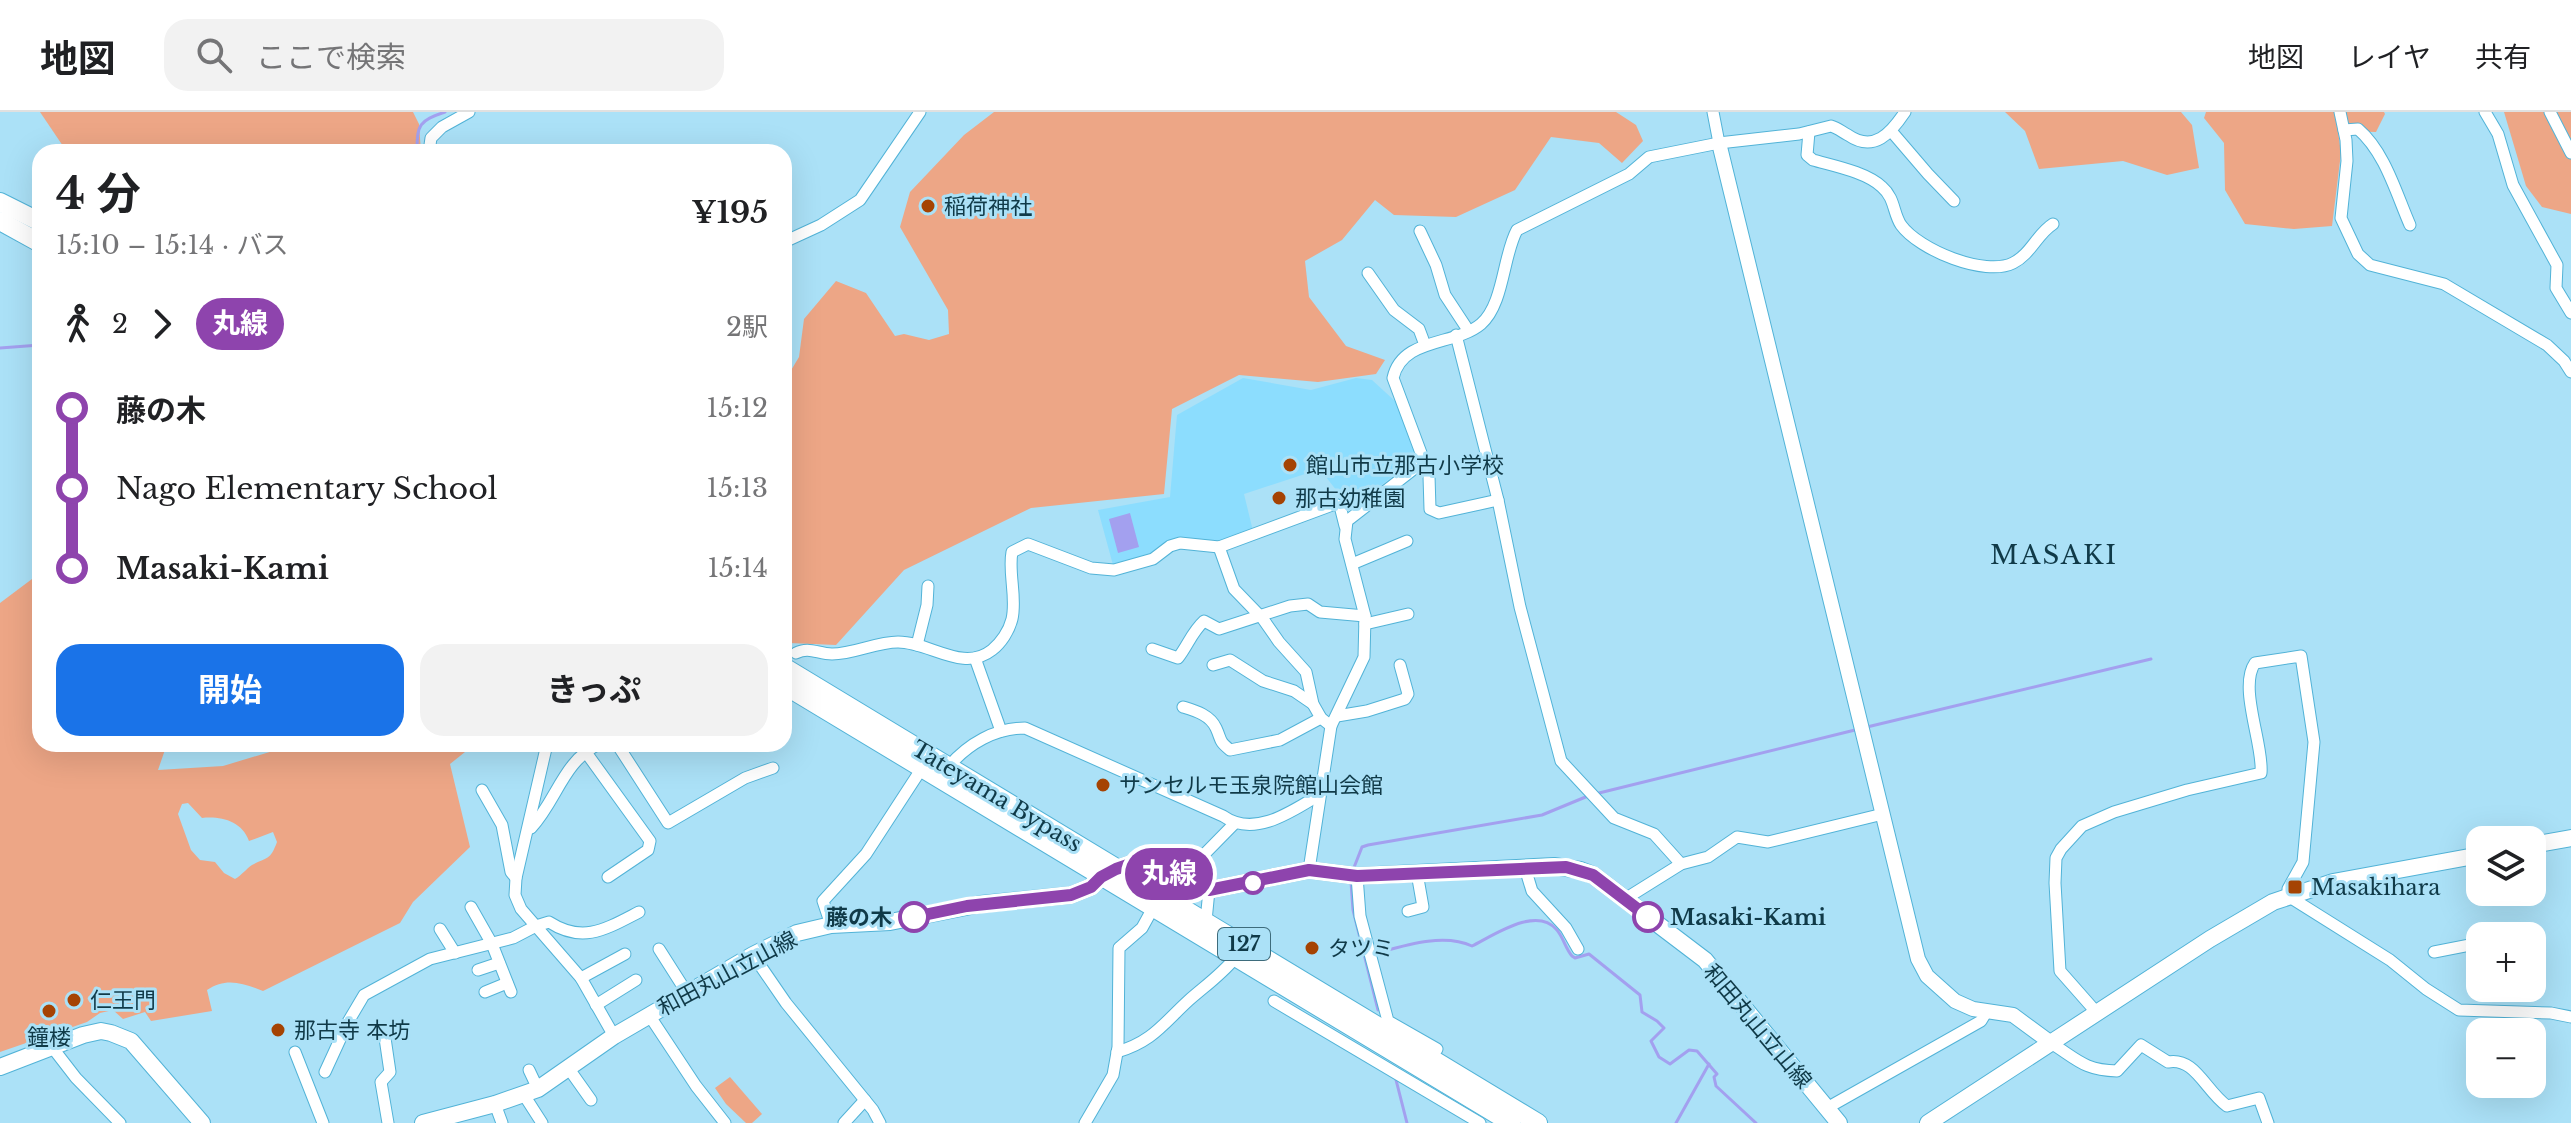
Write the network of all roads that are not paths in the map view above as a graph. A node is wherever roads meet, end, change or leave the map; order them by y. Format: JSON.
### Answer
{"nodes":[{"id":1,"x":469,"y":112,"type":"edge"},
{"id":2,"x":920,"y":112,"type":"edge"},
{"id":3,"x":1713,"y":112,"type":"edge"},
{"id":4,"x":1905,"y":112,"type":"edge"},
{"id":5,"x":2340,"y":112,"type":"edge"},
{"id":6,"x":2485,"y":112,"type":"edge"},
{"id":7,"x":2550,"y":112,"type":"edge"},
{"id":8,"x":2344,"y":130,"type":"junction"},
{"id":9,"x":1809,"y":132,"type":"junction"},
{"id":10,"x":1892,"y":132,"type":"junction"},
{"id":11,"x":1719,"y":143,"type":"junction"},
{"id":12,"x":430,"y":144,"type":"edge"},
{"id":13,"x":2571,"y":153,"type":"edge"},
{"id":14,"x":1954,"y":201,"type":"dead end"},
{"id":15,"x":0,"y":202,"type":"edge"},
{"id":16,"x":32,"y":218,"type":"edge"},
{"id":17,"x":0,"y":221,"type":"edge"},
{"id":18,"x":2053,"y":224,"type":"dead end"},
{"id":19,"x":2410,"y":225,"type":"dead end"},
{"id":20,"x":1420,"y":231,"type":"dead end"},
{"id":21,"x":792,"y":238,"type":"edge"},
{"id":22,"x":32,"y":239,"type":"edge"},
{"id":23,"x":1368,"y":273,"type":"dead end"},
{"id":24,"x":2571,"y":313,"type":"edge"},
{"id":25,"x":1468,"y":330,"type":"junction"},
{"id":26,"x":1456,"y":335,"type":"junction"},
{"id":27,"x":1425,"y":345,"type":"junction"},
{"id":28,"x":2571,"y":372,"type":"edge"},
{"id":29,"x":1424,"y":461,"type":"junction"},
{"id":30,"x":1498,"y":500,"type":"junction"},
{"id":31,"x":1345,"y":526,"type":"junction"},
{"id":32,"x":1407,"y":541,"type":"dead end"},
{"id":33,"x":1219,"y":547,"type":"junction"},
{"id":34,"x":1352,"y":564,"type":"junction"},
{"id":35,"x":928,"y":586,"type":"dead end"},
{"id":36,"x":1408,"y":614,"type":"dead end"},
{"id":37,"x":1260,"y":617,"type":"junction"},
{"id":38,"x":1365,"y":620,"type":"junction"},
{"id":39,"x":917,"y":645,"type":"junction"},
{"id":40,"x":1152,"y":649,"type":"dead end"},
{"id":41,"x":792,"y":658,"type":"edge"},
{"id":42,"x":975,"y":658,"type":"junction"},
{"id":43,"x":792,"y":661,"type":"edge"},
{"id":44,"x":1213,"y":665,"type":"dead end"},
{"id":45,"x":1400,"y":665,"type":"dead end"},
{"id":46,"x":792,"y":690,"type":"edge"},
{"id":47,"x":1313,"y":704,"type":"junction"},
{"id":48,"x":1183,"y":707,"type":"dead end"},
{"id":49,"x":1321,"y":718,"type":"junction"},
{"id":50,"x":1334,"y":721,"type":"junction"},
{"id":51,"x":1001,"y":731,"type":"junction"},
{"id":52,"x":545,"y":752,"type":"edge"},
{"id":53,"x":584,"y":752,"type":"edge"},
{"id":54,"x":586,"y":752,"type":"edge"},
{"id":55,"x":622,"y":752,"type":"edge"},
{"id":56,"x":949,"y":766,"type":"junction"},
{"id":57,"x":773,"y":768,"type":"dead end"},
{"id":58,"x":922,"y":768,"type":"junction"},
{"id":59,"x":482,"y":790,"type":"dead end"},
{"id":60,"x":1319,"y":795,"type":"junction"},
{"id":61,"x":1883,"y":814,"type":"junction"},
{"id":62,"x":1234,"y":824,"type":"junction"},
{"id":63,"x":528,"y":831,"type":"junction"},
{"id":64,"x":2571,"y":838,"type":"edge"},
{"id":65,"x":2546,"y":842,"type":"edge"},
{"id":66,"x":2466,"y":858,"type":"edge"},
{"id":67,"x":1681,"y":864,"type":"junction"},
{"id":68,"x":1525,"y":868,"type":"junction"},
{"id":69,"x":1309,"y":870,"type":"junction"},
{"id":70,"x":1109,"y":873,"type":"junction"},
{"id":71,"x":1417,"y":873,"type":"junction"},
{"id":72,"x":1357,"y":876,"type":"junction"},
{"id":73,"x":608,"y":877,"type":"dead end"},
{"id":74,"x":516,"y":878,"type":"junction"},
{"id":75,"x":1177,"y":882,"type":"junction"},
{"id":76,"x":1209,"y":890,"type":"junction"},
{"id":77,"x":2288,"y":896,"type":"junction"},
{"id":78,"x":1625,"y":899,"type":"junction"},
{"id":79,"x":471,"y":907,"type":"dead end"},
{"id":80,"x":1153,"y":908,"type":"junction"},
{"id":81,"x":1408,"y":911,"type":"dead end"},
{"id":82,"x":639,"y":912,"type":"dead end"},
{"id":83,"x":1206,"y":921,"type":"junction"},
{"id":84,"x":831,"y":925,"type":"junction"},
{"id":85,"x":536,"y":926,"type":"junction"},
{"id":86,"x":440,"y":929,"type":"dead end"},
{"id":87,"x":492,"y":944,"type":"junction"},
{"id":88,"x":2466,"y":946,"type":"edge"},
{"id":89,"x":659,"y":949,"type":"dead end"},
{"id":90,"x":1578,"y":949,"type":"dead end"},
{"id":91,"x":2434,"y":952,"type":"dead end"},
{"id":92,"x":455,"y":953,"type":"junction"},
{"id":93,"x":625,"y":954,"type":"dead end"},
{"id":94,"x":753,"y":955,"type":"junction"},
{"id":95,"x":1235,"y":958,"type":"junction"},
{"id":96,"x":499,"y":963,"type":"junction"},
{"id":97,"x":478,"y":970,"type":"dead end"},
{"id":98,"x":581,"y":978,"type":"junction"},
{"id":99,"x":636,"y":980,"type":"dead end"},
{"id":100,"x":485,"y":992,"type":"dead end"},
{"id":101,"x":687,"y":993,"type":"junction"},
{"id":102,"x":1274,"y":1001,"type":"dead end"},
{"id":103,"x":596,"y":1005,"type":"junction"},
{"id":104,"x":1987,"y":1011,"type":"junction"},
{"id":105,"x":2097,"y":1013,"type":"junction"},
{"id":106,"x":649,"y":1015,"type":"junction"},
{"id":107,"x":2571,"y":1017,"type":"edge"},
{"id":108,"x":614,"y":1036,"type":"junction"},
{"id":109,"x":385,"y":1038,"type":"dead end"},
{"id":110,"x":2051,"y":1043,"type":"junction"},
{"id":111,"x":52,"y":1047,"type":"junction"},
{"id":112,"x":295,"y":1052,"type":"dead end"},
{"id":113,"x":1117,"y":1052,"type":"junction"},
{"id":114,"x":1430,"y":1059,"type":"junction"},
{"id":115,"x":0,"y":1067,"type":"edge"},
{"id":116,"x":569,"y":1069,"type":"junction"},
{"id":117,"x":529,"y":1070,"type":"dead end"},
{"id":118,"x":325,"y":1072,"type":"dead end"},
{"id":119,"x":531,"y":1092,"type":"junction"},
{"id":120,"x":591,"y":1100,"type":"dead end"},
{"id":121,"x":865,"y":1100,"type":"junction"},
{"id":122,"x":495,"y":1104,"type":"junction"},
{"id":123,"x":1827,"y":1108,"type":"junction"},
{"id":124,"x":457,"y":1119,"type":"edge"},
{"id":125,"x":120,"y":1123,"type":"edge"},
{"id":126,"x":202,"y":1123,"type":"edge"},
{"id":127,"x":323,"y":1123,"type":"edge"},
{"id":128,"x":388,"y":1123,"type":"edge"},
{"id":129,"x":423,"y":1123,"type":"edge"},
{"id":130,"x":502,"y":1123,"type":"edge"},
{"id":131,"x":542,"y":1123,"type":"edge"},
{"id":132,"x":725,"y":1123,"type":"edge"},
{"id":133,"x":844,"y":1123,"type":"edge"},
{"id":134,"x":880,"y":1123,"type":"edge"},
{"id":135,"x":1085,"y":1123,"type":"edge"},
{"id":136,"x":1480,"y":1123,"type":"edge"},
{"id":137,"x":1511,"y":1123,"type":"edge"},
{"id":138,"x":1538,"y":1123,"type":"edge"},
{"id":139,"x":1839,"y":1123,"type":"edge"},
{"id":140,"x":1928,"y":1123,"type":"edge"},
{"id":141,"x":2268,"y":1123,"type":"edge"}],
"edges":[{"from":1,"to":12,"type":"street"},
{"from":2,"to":21,"type":"street"},
{"from":3,"to":11,"type":"street"},
{"from":4,"to":10,"type":"street"},
{"from":5,"to":8,"type":"street"},
{"from":6,"to":24,"type":"street"},
{"from":7,"to":13,"type":"street"},
{"from":8,"to":19,"type":"street"},
{"from":8,"to":28,"type":"street"},
{"from":9,"to":10,"type":"street"},
{"from":9,"to":11,"type":"street"},
{"from":9,"to":18,"type":"street"},
{"from":10,"to":14,"type":"street"},
{"from":11,"to":25,"type":"street"},
{"from":11,"to":61,"type":"street"},
{"from":15,"to":16,"type":"highway"},
{"from":17,"to":22,"type":"highway"},
{"from":20,"to":25,"type":"street"},
{"from":23,"to":27,"type":"street"},
{"from":25,"to":26,"type":"street"},
{"from":26,"to":27,"type":"street"},
{"from":26,"to":30,"type":"street"},
{"from":27,"to":29,"type":"street"},
{"from":29,"to":30,"type":"street"},
{"from":29,"to":31,"type":"street"},
{"from":30,"to":67,"type":"street"},
{"from":31,"to":33,"type":"street"},
{"from":31,"to":34,"type":"street"},
{"from":32,"to":34,"type":"street"},
{"from":33,"to":37,"type":"street"},
{"from":33,"to":42,"type":"street"},
{"from":34,"to":38,"type":"street"},
{"from":35,"to":39,"type":"street"},
{"from":36,"to":38,"type":"street"},
{"from":37,"to":38,"type":"street"},
{"from":37,"to":40,"type":"street"},
{"from":37,"to":47,"type":"street"},
{"from":38,"to":50,"type":"street"},
{"from":39,"to":41,"type":"street"},
{"from":39,"to":42,"type":"street"},
{"from":42,"to":51,"type":"street"},
{"from":43,"to":56,"type":"highway","name":"Tateyama Bypass","number":"127"},
{"from":44,"to":47,"type":"street"},
{"from":45,"to":50,"type":"street"},
{"from":46,"to":58,"type":"highway","name":"Tateyama Bypass","number":"127"},
{"from":47,"to":49,"type":"street"},
{"from":48,"to":49,"type":"street"},
{"from":49,"to":50,"type":"street"},
{"from":50,"to":60,"type":"street"},
{"from":51,"to":56,"type":"street"},
{"from":51,"to":62,"type":"street"},
{"from":52,"to":63,"type":"street"},
{"from":53,"to":63,"type":"street"},
{"from":54,"to":73,"type":"street"},
{"from":55,"to":57,"type":"street"},
{"from":56,"to":70,"type":"highway","name":"Tateyama Bypass","number":"127"},
{"from":58,"to":70,"type":"highway","name":"Tateyama Bypass","number":"127"},
{"from":58,"to":84,"type":"street"},
{"from":59,"to":74,"type":"street"},
{"from":60,"to":62,"type":"street"},
{"from":60,"to":69,"type":"street"},
{"from":61,"to":67,"type":"street"},
{"from":61,"to":104,"type":"street"},
{"from":62,"to":75,"type":"street"},
{"from":63,"to":74,"type":"street"},
{"from":64,"to":65,"type":"main road"},
{"from":66,"to":77,"type":"main road"},
{"from":67,"to":78,"type":"street"},
{"from":68,"to":71,"type":"main road","name":"和田丸山立山線"},
{"from":68,"to":78,"type":"main road","name":"和田丸山立山線"},
{"from":68,"to":90,"type":"street"},
{"from":69,"to":72,"type":"main road","name":"和田丸山立山線"},
{"from":69,"to":76,"type":"main road","name":"和田丸山立山線"},
{"from":70,"to":75,"type":"main road","name":"和田丸山立山線"},
{"from":70,"to":80,"type":"highway","name":"Tateyama Bypass","number":"127"},
{"from":70,"to":83,"type":"highway","name":"Tateyama Bypass","number":"127"},
{"from":70,"to":84,"type":"main road","name":"和田丸山立山線"},
{"from":71,"to":72,"type":"main road","name":"和田丸山立山線"},
{"from":71,"to":81,"type":"street"},
{"from":72,"to":114,"type":"street"},
{"from":74,"to":85,"type":"street"},
{"from":75,"to":76,"type":"main road","name":"和田丸山立山線"},
{"from":76,"to":83,"type":"street"},
{"from":77,"to":105,"type":"main road"},
{"from":77,"to":105,"type":"street"},
{"from":77,"to":107,"type":"street"},
{"from":78,"to":123,"type":"main road","name":"和田丸山立山線"},
{"from":79,"to":87,"type":"street"},
{"from":80,"to":95,"type":"highway","name":"Tateyama Bypass","number":"127"},
{"from":80,"to":113,"type":"street"},
{"from":82,"to":85,"type":"street"},
{"from":83,"to":114,"type":"highway","name":"Tateyama Bypass","number":"127"},
{"from":84,"to":94,"type":"main road","name":"和田丸山立山線"},
{"from":85,"to":87,"type":"street"},
{"from":85,"to":98,"type":"street"},
{"from":86,"to":92,"type":"street"},
{"from":87,"to":92,"type":"street"},
{"from":87,"to":96,"type":"street"},
{"from":88,"to":91,"type":"street"},
{"from":89,"to":101,"type":"street"},
{"from":92,"to":118,"type":"street"},
{"from":93,"to":98,"type":"street"},
{"from":94,"to":101,"type":"main road","name":"和田丸山立山線"},
{"from":94,"to":121,"type":"street"},
{"from":95,"to":113,"type":"street"},
{"from":95,"to":137,"type":"highway","name":"Tateyama Bypass","number":"127"},
{"from":96,"to":97,"type":"street"},
{"from":96,"to":100,"type":"street"},
{"from":98,"to":103,"type":"street"},
{"from":99,"to":103,"type":"street"},
{"from":101,"to":106,"type":"main road","name":"和田丸山立山線"},
{"from":102,"to":136,"type":"street"},
{"from":103,"to":108,"type":"street"},
{"from":104,"to":110,"type":"street"},
{"from":104,"to":123,"type":"street"},
{"from":105,"to":110,"type":"main road"},
{"from":106,"to":108,"type":"main road","name":"和田丸山立山線"},
{"from":106,"to":132,"type":"street"},
{"from":108,"to":116,"type":"main road","name":"和田丸山立山線"},
{"from":109,"to":128,"type":"street"},
{"from":110,"to":140,"type":"main road"},
{"from":110,"to":141,"type":"street"},
{"from":111,"to":115,"type":"main road"},
{"from":111,"to":125,"type":"street"},
{"from":111,"to":126,"type":"main road"},
{"from":112,"to":127,"type":"street"},
{"from":113,"to":135,"type":"street"},
{"from":114,"to":138,"type":"highway","name":"Tateyama Bypass","number":"127"},
{"from":116,"to":119,"type":"main road","name":"和田丸山立山線"},
{"from":116,"to":120,"type":"street"},
{"from":117,"to":119,"type":"street"},
{"from":119,"to":122,"type":"main road","name":"和田丸山立山線"},
{"from":119,"to":131,"type":"street"},
{"from":121,"to":133,"type":"street"},
{"from":121,"to":134,"type":"street"},
{"from":122,"to":124,"type":"main road","name":"和田丸山立山線"},
{"from":122,"to":130,"type":"street"},
{"from":123,"to":139,"type":"main road","name":"和田丸山立山線"},
{"from":124,"to":129,"type":"main road","name":"和田丸山立山線"}]}
